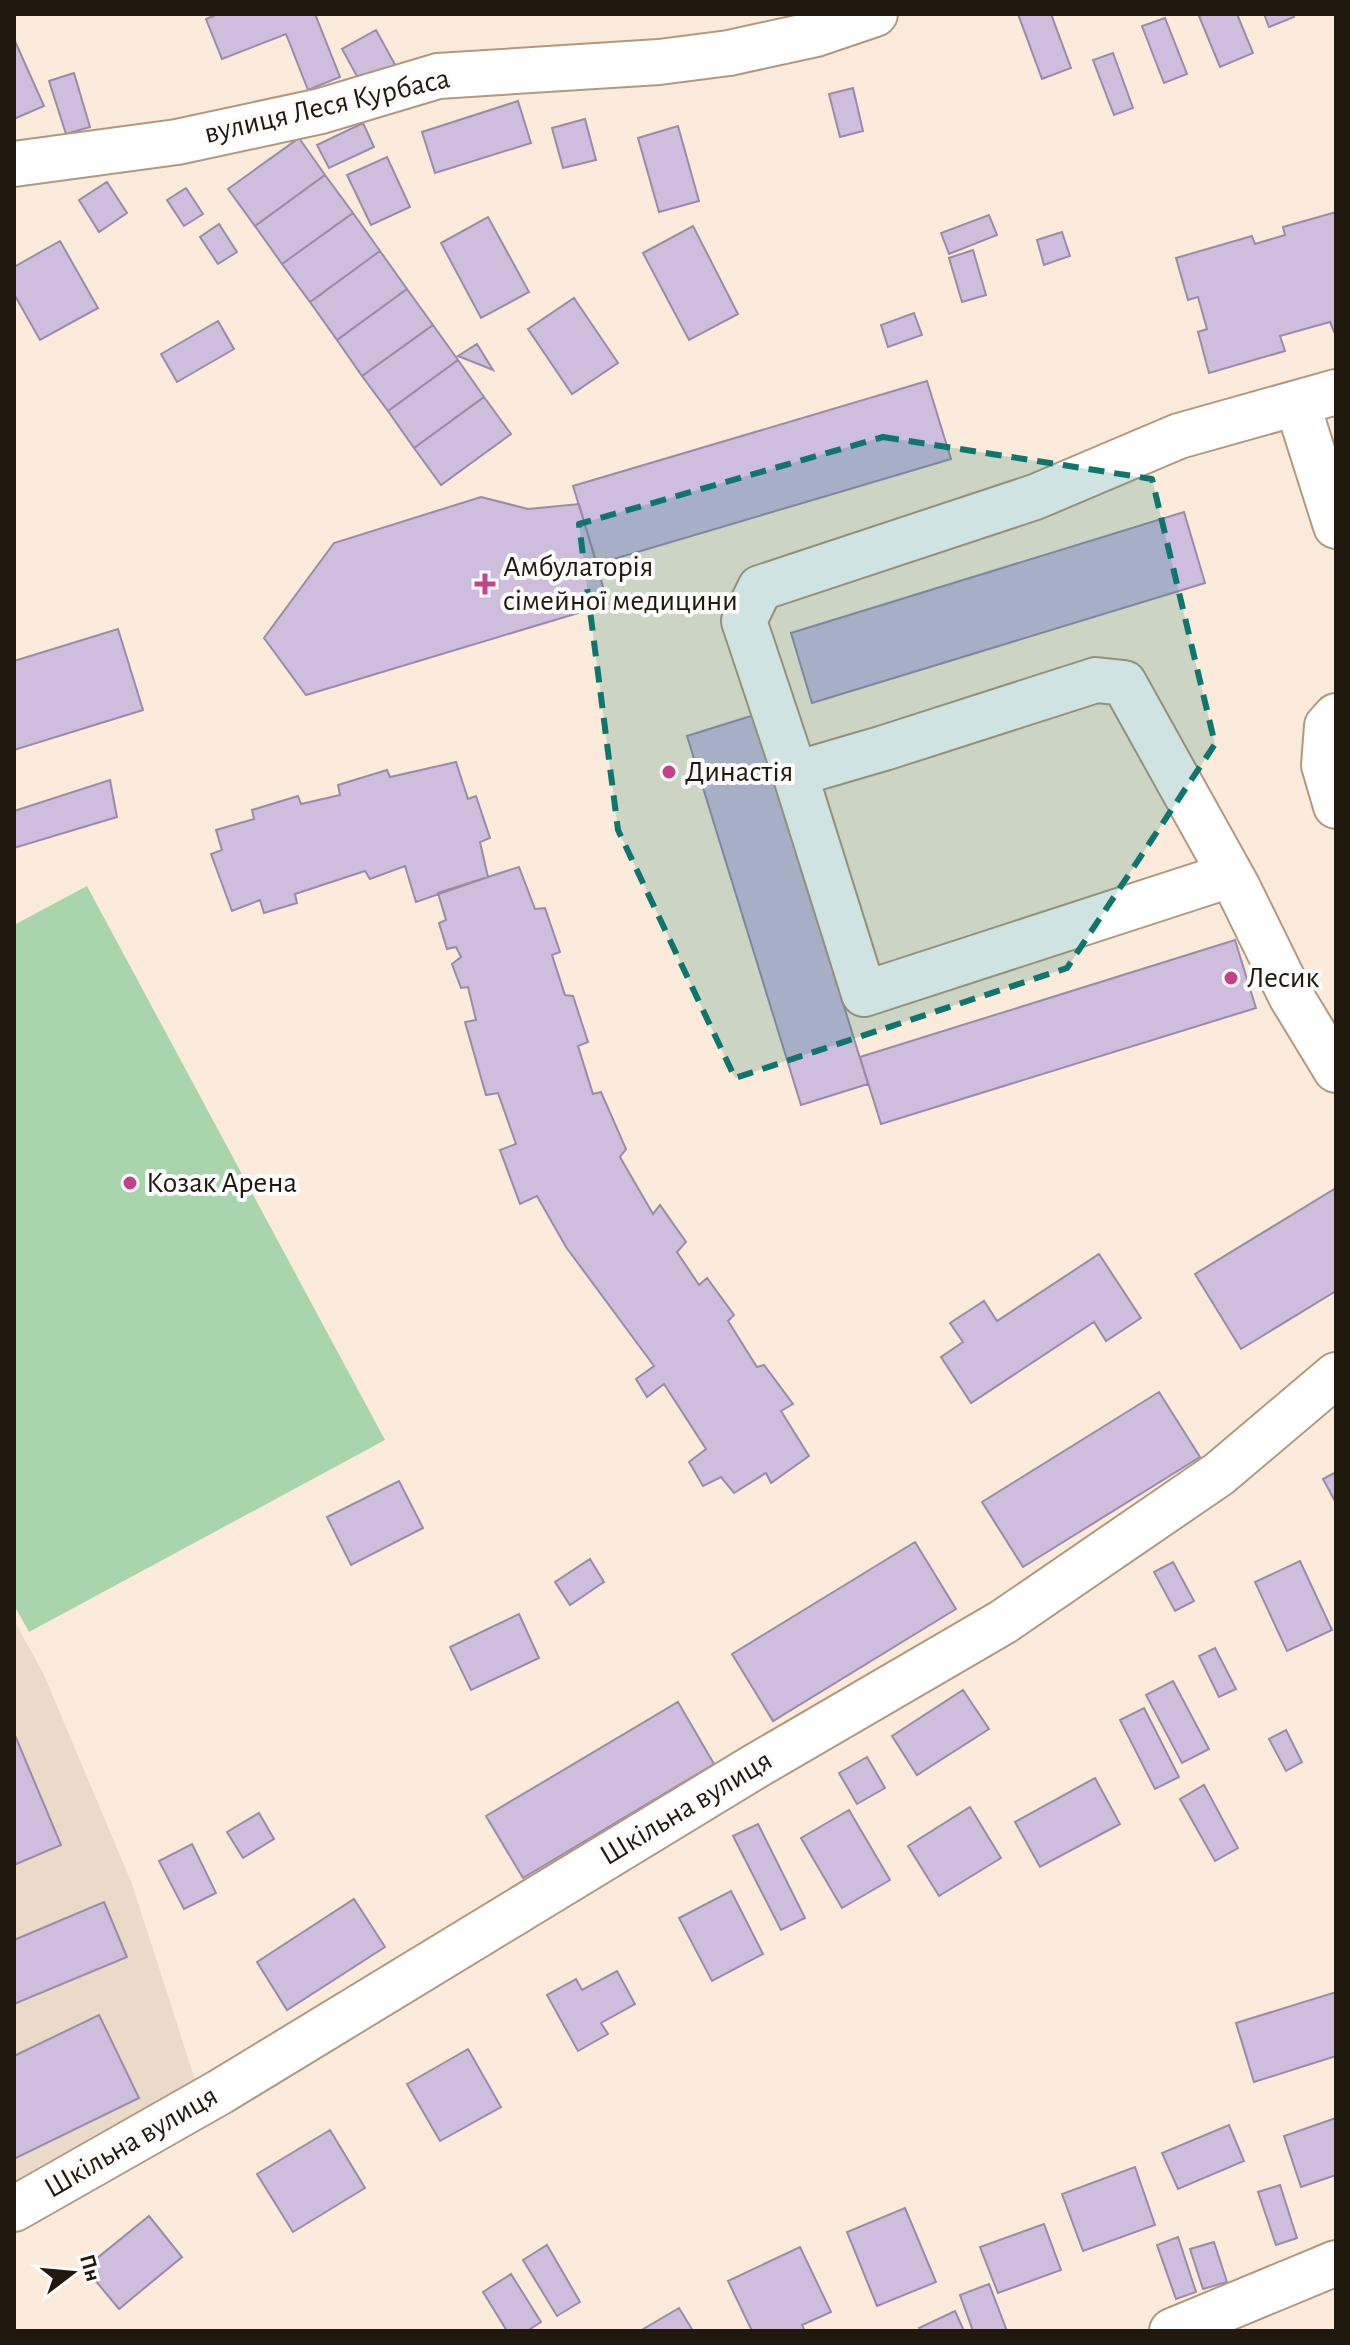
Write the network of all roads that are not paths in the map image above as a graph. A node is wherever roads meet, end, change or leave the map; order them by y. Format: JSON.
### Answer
{"nodes":[{"id":1,"x":875,"y":14,"type":"edge"},
{"id":2,"x":14,"y":164,"type":"edge"},
{"id":3,"x":1316,"y":398,"type":"edge"},
{"id":4,"x":1336,"y":526,"type":"edge"},
{"id":5,"x":1336,"y":716,"type":"edge"},
{"id":6,"x":795,"y":774,"type":"junction"},
{"id":7,"x":1336,"y":806,"type":"edge"},
{"id":8,"x":1230,"y":875,"type":"junction"},
{"id":9,"x":1336,"y":1070,"type":"edge"},
{"id":10,"x":1336,"y":1375,"type":"edge"},
{"id":11,"x":14,"y":2209,"type":"edge"},
{"id":12,"x":1336,"y":2263,"type":"edge"},
{"id":13,"x":1172,"y":2331,"type":"edge"}],
"edges":[{"from":1,"to":2,"type":"street","name":"вулиця Леся Курбаса"},
{"from":3,"to":4,"type":"street"},
{"from":3,"to":6,"type":"street"},
{"from":5,"to":7,"type":"street"},
{"from":6,"to":8,"type":"street"},
{"from":6,"to":8,"type":"street"},
{"from":8,"to":9,"type":"street"},
{"from":10,"to":11,"type":"street","name":"Шкільна вулиця"},
{"from":12,"to":13,"type":"street"}]}
